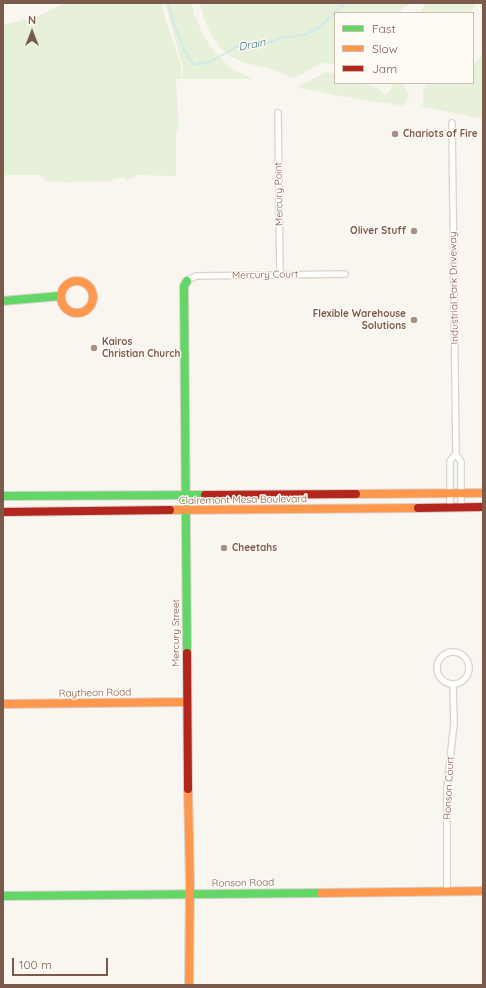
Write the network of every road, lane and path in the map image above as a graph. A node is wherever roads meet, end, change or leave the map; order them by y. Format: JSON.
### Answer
{"nodes":[{"id":1,"x":278,"y":113,"type":"dead end"},
{"id":2,"x":452,"y":123,"type":"dead end"},
{"id":3,"x":345,"y":274,"type":"dead end"},
{"id":4,"x":280,"y":275,"type":"junction"},
{"id":5,"x":187,"y":282,"type":"joint"},
{"id":6,"x":60,"y":296,"type":"junction"},
{"id":7,"x":3,"y":301,"type":"edge"},
{"id":8,"x":456,"y":454,"type":"junction"},
{"id":9,"x":450,"y":493,"type":"junction"},
{"id":10,"x":461,"y":493,"type":"junction"},
{"id":11,"x":483,"y":493,"type":"edge"},
{"id":12,"x":186,"y":494,"type":"junction"},
{"id":13,"x":3,"y":496,"type":"edge"},
{"id":14,"x":450,"y":507,"type":"junction"},
{"id":15,"x":461,"y":507,"type":"junction"},
{"id":16,"x":483,"y":507,"type":"edge"},
{"id":17,"x":186,"y":510,"type":"junction"},
{"id":18,"x":3,"y":512,"type":"edge"},
{"id":19,"x":453,"y":684,"type":"junction"},
{"id":20,"x":187,"y":702,"type":"junction"},
{"id":21,"x":3,"y":704,"type":"edge"},
{"id":22,"x":447,"y":891,"type":"junction"},
{"id":23,"x":483,"y":891,"type":"edge"},
{"id":24,"x":189,"y":894,"type":"junction"},
{"id":25,"x":3,"y":896,"type":"edge"},
{"id":26,"x":189,"y":985,"type":"edge"}],
"edges":[{"from":1,"to":4,"type":"street","name":"Mercury Point"},
{"from":2,"to":8,"type":"street","name":"Industrial Park Driveway"},
{"from":3,"to":4,"type":"street","name":"Mercury Court"},
{"from":4,"to":5,"type":"street","name":"Mercury Court"},
{"from":5,"to":12,"type":"street","name":"Mercury Street"},
{"from":6,"to":6,"type":"street"},
{"from":6,"to":7,"type":"street"},
{"from":8,"to":9,"type":"street","name":"Industrial Park Driveway"},
{"from":8,"to":10,"type":"street","name":"Industrial Park Driveway"},
{"from":9,"to":10,"type":"street","name":"Clairemont Mesa Boulevard"},
{"from":9,"to":12,"type":"street","name":"Clairemont Mesa Boulevard"},
{"from":9,"to":14,"type":"street","name":"Industrial Park Driveway"},
{"from":10,"to":11,"type":"street","name":"Clairemont Mesa Boulevard"},
{"from":10,"to":15,"type":"street","name":"Industrial Park Driveway"},
{"from":12,"to":13,"type":"street","name":"Clairemont Mesa Boulevard"},
{"from":12,"to":17,"type":"street","name":"Mercury Street"},
{"from":14,"to":15,"type":"street","name":"Clairemont Mesa Boulevard"},
{"from":14,"to":17,"type":"street","name":"Clairemont Mesa Boulevard"},
{"from":15,"to":16,"type":"street","name":"Clairemont Mesa Boulevard"},
{"from":17,"to":18,"type":"street","name":"Clairemont Mesa Boulevard"},
{"from":17,"to":20,"type":"street","name":"Mercury Street"},
{"from":19,"to":19,"type":"street"},
{"from":19,"to":22,"type":"street","name":"Ronson Court"},
{"from":20,"to":21,"type":"street","name":"Raytheon Road"},
{"from":20,"to":24,"type":"street","name":"Mercury Street"},
{"from":22,"to":23,"type":"street","name":"Ronson Road"},
{"from":22,"to":24,"type":"street","name":"Ronson Road"},
{"from":24,"to":25,"type":"street","name":"Ronson Road"},
{"from":24,"to":26,"type":"street","name":"Mercury Street"}]}
